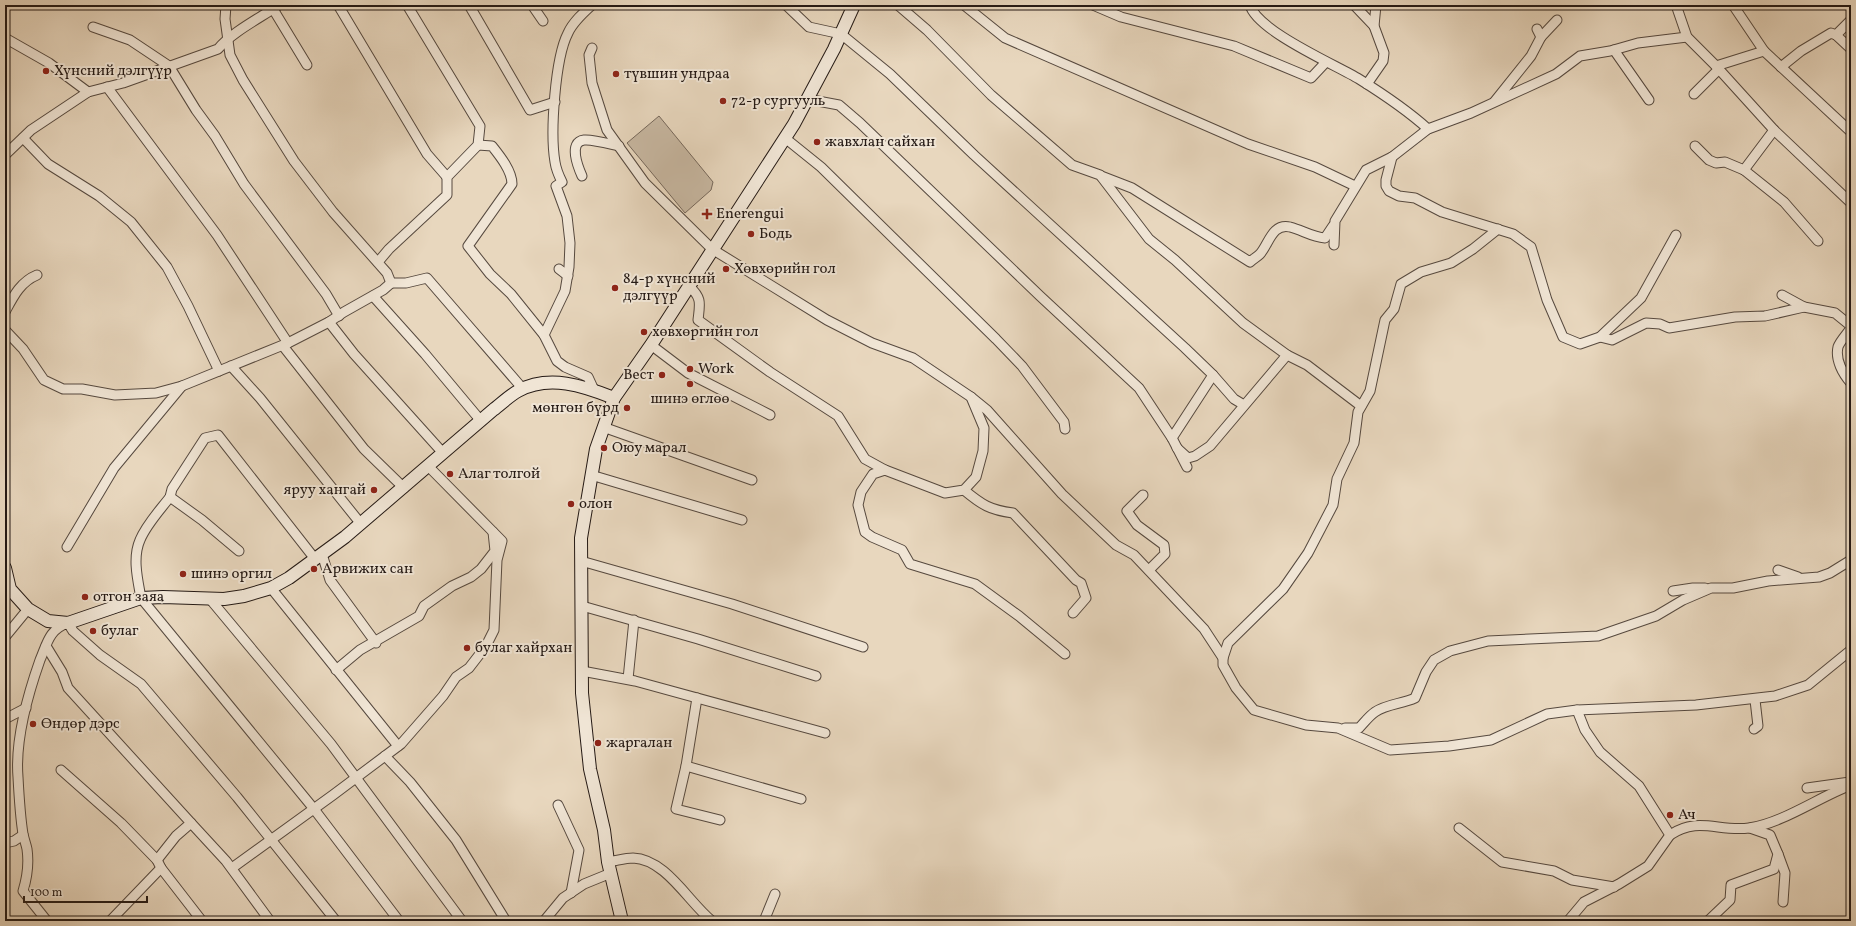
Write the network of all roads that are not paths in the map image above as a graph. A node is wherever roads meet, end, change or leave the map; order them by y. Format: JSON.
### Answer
{"nodes":[{"id":1,"x":226,"y":5,"type":"edge"},
{"id":2,"x":338,"y":5,"type":"edge"},
{"id":3,"x":407,"y":5,"type":"edge"},
{"id":4,"x":469,"y":5,"type":"edge"},
{"id":5,"x":532,"y":5,"type":"edge"},
{"id":6,"x":592,"y":5,"type":"edge"},
{"id":7,"x":786,"y":5,"type":"edge"},
{"id":8,"x":854,"y":5,"type":"edge"},
{"id":9,"x":898,"y":5,"type":"edge"},
{"id":10,"x":964,"y":5,"type":"edge"},
{"id":11,"x":1093,"y":5,"type":"edge"},
{"id":12,"x":1250,"y":5,"type":"edge"},
{"id":13,"x":1354,"y":5,"type":"edge"},
{"id":14,"x":1376,"y":5,"type":"edge"},
{"id":15,"x":1676,"y":5,"type":"edge"},
{"id":16,"x":1733,"y":5,"type":"edge"},
{"id":17,"x":276,"y":7,"type":"edge"},
{"id":18,"x":1556,"y":20,"type":"dead end"},
{"id":19,"x":1851,"y":20,"type":"edge"},
{"id":20,"x":543,"y":21,"type":"dead end"},
{"id":21,"x":1374,"y":26,"type":"junction"},
{"id":22,"x":93,"y":27,"type":"dead end"},
{"id":23,"x":841,"y":34,"type":"junction"},
{"id":24,"x":1836,"y":35,"type":"junction"},
{"id":25,"x":1687,"y":37,"type":"junction"},
{"id":26,"x":5,"y":38,"type":"edge"},
{"id":27,"x":227,"y":38,"type":"junction"},
{"id":28,"x":592,"y":48,"type":"dead end"},
{"id":29,"x":1614,"y":50,"type":"junction"},
{"id":30,"x":1851,"y":50,"type":"edge"},
{"id":31,"x":1764,"y":51,"type":"junction"},
{"id":32,"x":1326,"y":62,"type":"junction"},
{"id":33,"x":307,"y":65,"type":"dead end"},
{"id":34,"x":169,"y":66,"type":"junction"},
{"id":35,"x":1718,"y":67,"type":"junction"},
{"id":36,"x":1781,"y":67,"type":"junction"},
{"id":37,"x":1367,"y":84,"type":"junction"},
{"id":38,"x":107,"y":87,"type":"junction"},
{"id":39,"x":88,"y":92,"type":"junction"},
{"id":40,"x":1694,"y":94,"type":"dead end"},
{"id":41,"x":807,"y":99,"type":"junction"},
{"id":42,"x":1649,"y":100,"type":"dead end"},
{"id":43,"x":555,"y":102,"type":"junction"},
{"id":44,"x":1494,"y":102,"type":"junction"},
{"id":45,"x":1428,"y":129,"type":"junction"},
{"id":46,"x":1774,"y":130,"type":"junction"},
{"id":47,"x":1851,"y":132,"type":"edge"},
{"id":48,"x":23,"y":138,"type":"junction"},
{"id":49,"x":785,"y":138,"type":"junction"},
{"id":50,"x":478,"y":145,"type":"junction"},
{"id":51,"x":619,"y":146,"type":"junction"},
{"id":52,"x":1695,"y":146,"type":"dead end"},
{"id":53,"x":5,"y":156,"type":"edge"},
{"id":54,"x":1392,"y":157,"type":"junction"},
{"id":55,"x":1744,"y":170,"type":"junction"},
{"id":56,"x":1100,"y":175,"type":"junction"},
{"id":57,"x":582,"y":176,"type":"dead end"},
{"id":58,"x":447,"y":177,"type":"junction"},
{"id":59,"x":1355,"y":186,"type":"junction"},
{"id":60,"x":1851,"y":203,"type":"edge"},
{"id":61,"x":1335,"y":221,"type":"junction"},
{"id":62,"x":1498,"y":229,"type":"junction"},
{"id":63,"x":1676,"y":235,"type":"dead end"},
{"id":64,"x":1818,"y":242,"type":"dead end"},
{"id":65,"x":1334,"y":245,"type":"dead end"},
{"id":66,"x":712,"y":249,"type":"junction"},
{"id":67,"x":378,"y":262,"type":"junction"},
{"id":68,"x":558,"y":270,"type":"dead end"},
{"id":69,"x":37,"y":275,"type":"dead end"},
{"id":70,"x":568,"y":276,"type":"junction"},
{"id":71,"x":392,"y":283,"type":"junction"},
{"id":72,"x":689,"y":286,"type":"junction"},
{"id":73,"x":1782,"y":295,"type":"dead end"},
{"id":74,"x":373,"y":296,"type":"junction"},
{"id":75,"x":1804,"y":307,"type":"junction"},
{"id":76,"x":5,"y":312,"type":"edge"},
{"id":77,"x":338,"y":316,"type":"junction"},
{"id":78,"x":329,"y":322,"type":"junction"},
{"id":79,"x":1851,"y":327,"type":"edge"},
{"id":80,"x":5,"y":330,"type":"edge"},
{"id":81,"x":544,"y":335,"type":"junction"},
{"id":82,"x":1600,"y":338,"type":"junction"},
{"id":83,"x":286,"y":344,"type":"junction"},
{"id":84,"x":651,"y":345,"type":"junction"},
{"id":85,"x":1286,"y":355,"type":"junction"},
{"id":86,"x":231,"y":366,"type":"junction"},
{"id":87,"x":219,"y":371,"type":"junction"},
{"id":88,"x":1213,"y":375,"type":"junction"},
{"id":89,"x":1851,"y":383,"type":"edge"},
{"id":90,"x":182,"y":386,"type":"junction"},
{"id":91,"x":523,"y":389,"type":"junction"},
{"id":92,"x":594,"y":390,"type":"junction"},
{"id":93,"x":614,"y":398,"type":"junction"},
{"id":94,"x":971,"y":398,"type":"junction"},
{"id":95,"x":1244,"y":405,"type":"junction"},
{"id":96,"x":1361,"y":406,"type":"junction"},
{"id":97,"x":770,"y":415,"type":"dead end"},
{"id":98,"x":481,"y":421,"type":"junction"},
{"id":99,"x":603,"y":427,"type":"junction"},
{"id":100,"x":1065,"y":429,"type":"dead end"},
{"id":101,"x":1172,"y":438,"type":"junction"},
{"id":102,"x":1177,"y":448,"type":"junction"},
{"id":103,"x":443,"y":453,"type":"junction"},
{"id":104,"x":428,"y":466,"type":"junction"},
{"id":105,"x":1187,"y":467,"type":"dead end"},
{"id":106,"x":885,"y":470,"type":"junction"},
{"id":107,"x":591,"y":475,"type":"junction"},
{"id":108,"x":752,"y":480,"type":"dead end"},
{"id":109,"x":404,"y":488,"type":"junction"},
{"id":110,"x":964,"y":490,"type":"junction"},
{"id":111,"x":1144,"y":495,"type":"dead end"},
{"id":112,"x":170,"y":497,"type":"junction"},
{"id":113,"x":742,"y":520,"type":"dead end"},
{"id":114,"x":361,"y":524,"type":"junction"},
{"id":115,"x":493,"y":532,"type":"junction"},
{"id":116,"x":68,"y":548,"type":"dead end"},
{"id":117,"x":239,"y":550,"type":"dead end"},
{"id":118,"x":318,"y":557,"type":"junction"},
{"id":119,"x":1851,"y":560,"type":"edge"},
{"id":120,"x":581,"y":561,"type":"junction"},
{"id":121,"x":5,"y":568,"type":"edge"},
{"id":122,"x":1149,"y":570,"type":"junction"},
{"id":123,"x":1778,"y":570,"type":"dead end"},
{"id":124,"x":1805,"y":578,"type":"junction"},
{"id":125,"x":271,"y":588,"type":"junction"},
{"id":126,"x":1711,"y":588,"type":"junction"},
{"id":127,"x":1673,"y":591,"type":"dead end"},
{"id":128,"x":141,"y":598,"type":"junction"},
{"id":129,"x":210,"y":599,"type":"junction"},
{"id":130,"x":582,"y":606,"type":"junction"},
{"id":131,"x":28,"y":609,"type":"junction"},
{"id":132,"x":1073,"y":614,"type":"dead end"},
{"id":133,"x":634,"y":620,"type":"junction"},
{"id":134,"x":68,"y":623,"type":"junction"},
{"id":135,"x":5,"y":637,"type":"edge"},
{"id":136,"x":376,"y":643,"type":"junction"},
{"id":137,"x":46,"y":646,"type":"junction"},
{"id":138,"x":863,"y":646,"type":"dead end"},
{"id":139,"x":1851,"y":650,"type":"edge"},
{"id":140,"x":1065,"y":654,"type":"dead end"},
{"id":141,"x":1223,"y":658,"type":"junction"},
{"id":142,"x":336,"y":670,"type":"junction"},
{"id":143,"x":582,"y":671,"type":"junction"},
{"id":144,"x":816,"y":676,"type":"dead end"},
{"id":145,"x":628,"y":680,"type":"junction"},
{"id":146,"x":697,"y":698,"type":"junction"},
{"id":147,"x":1755,"y":700,"type":"junction"},
{"id":148,"x":26,"y":708,"type":"junction"},
{"id":149,"x":1577,"y":710,"type":"junction"},
{"id":150,"x":5,"y":719,"type":"edge"},
{"id":151,"x":1338,"y":728,"type":"junction"},
{"id":152,"x":1754,"y":729,"type":"dead end"},
{"id":153,"x":825,"y":733,"type":"dead end"},
{"id":154,"x":398,"y":746,"type":"junction"},
{"id":155,"x":385,"y":756,"type":"junction"},
{"id":156,"x":686,"y":766,"type":"junction"},
{"id":157,"x":61,"y":770,"type":"dead end"},
{"id":158,"x":355,"y":779,"type":"junction"},
{"id":159,"x":1851,"y":784,"type":"edge"},
{"id":160,"x":1807,"y":788,"type":"dead end"},
{"id":161,"x":801,"y":799,"type":"dead end"},
{"id":162,"x":558,"y":805,"type":"dead end"},
{"id":163,"x":314,"y":809,"type":"junction"},
{"id":164,"x":720,"y":820,"type":"dead end"},
{"id":165,"x":191,"y":823,"type":"junction"},
{"id":166,"x":1459,"y":828,"type":"dead end"},
{"id":167,"x":1750,"y":828,"type":"junction"},
{"id":168,"x":1670,"y":834,"type":"junction"},
{"id":169,"x":23,"y":835,"type":"junction"},
{"id":170,"x":272,"y":840,"type":"junction"},
{"id":171,"x":5,"y":843,"type":"edge"},
{"id":172,"x":1778,"y":854,"type":"junction"},
{"id":173,"x":157,"y":860,"type":"junction"},
{"id":174,"x":161,"y":868,"type":"junction"},
{"id":175,"x":232,"y":868,"type":"junction"},
{"id":176,"x":610,"y":868,"type":"junction"},
{"id":177,"x":1614,"y":887,"type":"junction"},
{"id":178,"x":571,"y":893,"type":"junction"},
{"id":179,"x":775,"y":894,"type":"dead end"},
{"id":180,"x":1783,"y":902,"type":"dead end"},
{"id":181,"x":1709,"y":920,"type":"edge"},
{"id":182,"x":47,"y":921,"type":"edge"},
{"id":183,"x":110,"y":921,"type":"edge"},
{"id":184,"x":202,"y":921,"type":"edge"},
{"id":185,"x":270,"y":921,"type":"edge"},
{"id":186,"x":336,"y":921,"type":"edge"},
{"id":187,"x":398,"y":921,"type":"edge"},
{"id":188,"x":462,"y":921,"type":"edge"},
{"id":189,"x":506,"y":921,"type":"edge"},
{"id":190,"x":544,"y":921,"type":"edge"},
{"id":191,"x":622,"y":921,"type":"edge"},
{"id":192,"x":712,"y":921,"type":"edge"},
{"id":193,"x":764,"y":921,"type":"edge"},
{"id":194,"x":1568,"y":921,"type":"edge"}],
"edges":[{"from":1,"to":27,"type":"street"},
{"from":2,"to":58,"type":"street"},
{"from":3,"to":50,"type":"street"},
{"from":4,"to":43,"type":"street"},
{"from":5,"to":20,"type":"street"},
{"from":6,"to":43,"type":"street"},
{"from":7,"to":23,"type":"street"},
{"from":8,"to":23,"type":"main road"},
{"from":9,"to":56,"type":"street"},
{"from":10,"to":59,"type":"street"},
{"from":11,"to":32,"type":"street"},
{"from":12,"to":32,"type":"street"},
{"from":13,"to":21,"type":"street"},
{"from":14,"to":21,"type":"street"},
{"from":15,"to":25,"type":"street"},
{"from":16,"to":31,"type":"street"},
{"from":17,"to":27,"type":"street"},
{"from":17,"to":33,"type":"street"},
{"from":18,"to":44,"type":"street"},
{"from":19,"to":24,"type":"street"},
{"from":21,"to":37,"type":"street"},
{"from":22,"to":34,"type":"street"},
{"from":23,"to":41,"type":"main road"},
{"from":23,"to":88,"type":"street"},
{"from":24,"to":30,"type":"street"},
{"from":24,"to":36,"type":"street"},
{"from":25,"to":29,"type":"street"},
{"from":25,"to":35,"type":"street"},
{"from":26,"to":39,"type":"street"},
{"from":27,"to":34,"type":"street"},
{"from":27,"to":67,"type":"street"},
{"from":28,"to":51,"type":"street"},
{"from":29,"to":42,"type":"street"},
{"from":29,"to":44,"type":"street"},
{"from":31,"to":35,"type":"street"},
{"from":31,"to":36,"type":"street"},
{"from":32,"to":37,"type":"street"},
{"from":34,"to":38,"type":"street"},
{"from":34,"to":77,"type":"street"},
{"from":35,"to":40,"type":"street"},
{"from":35,"to":46,"type":"street"},
{"from":36,"to":47,"type":"street"},
{"from":37,"to":45,"type":"street"},
{"from":38,"to":39,"type":"street"},
{"from":38,"to":83,"type":"street"},
{"from":39,"to":48,"type":"street"},
{"from":41,"to":49,"type":"main road"},
{"from":41,"to":101,"type":"street"},
{"from":43,"to":70,"type":"street"},
{"from":44,"to":45,"type":"street"},
{"from":45,"to":54,"type":"street"},
{"from":46,"to":55,"type":"street"},
{"from":46,"to":60,"type":"street"},
{"from":48,"to":53,"type":"street"},
{"from":48,"to":87,"type":"street"},
{"from":49,"to":66,"type":"main road"},
{"from":49,"to":100,"type":"street"},
{"from":50,"to":58,"type":"street"},
{"from":50,"to":81,"type":"street"},
{"from":51,"to":57,"type":"street"},
{"from":51,"to":66,"type":"street"},
{"from":52,"to":55,"type":"street"},
{"from":54,"to":59,"type":"street"},
{"from":54,"to":62,"type":"street"},
{"from":55,"to":64,"type":"street"},
{"from":56,"to":61,"type":"street"},
{"from":56,"to":85,"type":"street"},
{"from":58,"to":67,"type":"street"},
{"from":59,"to":61,"type":"street"},
{"from":61,"to":65,"type":"street"},
{"from":62,"to":82,"type":"street"},
{"from":62,"to":96,"type":"street"},
{"from":63,"to":82,"type":"street"},
{"from":66,"to":72,"type":"main road"},
{"from":66,"to":94,"type":"street"},
{"from":67,"to":71,"type":"street"},
{"from":68,"to":70,"type":"street"},
{"from":69,"to":76,"type":"street"},
{"from":70,"to":81,"type":"street"},
{"from":71,"to":74,"type":"street"},
{"from":71,"to":91,"type":"street"},
{"from":72,"to":84,"type":"main road"},
{"from":72,"to":106,"type":"street"},
{"from":73,"to":75,"type":"street"},
{"from":74,"to":77,"type":"street"},
{"from":74,"to":98,"type":"street"},
{"from":75,"to":79,"type":"street"},
{"from":75,"to":82,"type":"street"},
{"from":77,"to":78,"type":"street"},
{"from":78,"to":83,"type":"street"},
{"from":78,"to":103,"type":"street"},
{"from":79,"to":89,"type":"street"},
{"from":80,"to":90,"type":"street"},
{"from":81,"to":92,"type":"street"},
{"from":83,"to":86,"type":"street"},
{"from":83,"to":109,"type":"street"},
{"from":84,"to":93,"type":"main road"},
{"from":84,"to":97,"type":"street"},
{"from":85,"to":95,"type":"street"},
{"from":85,"to":96,"type":"street"},
{"from":86,"to":87,"type":"street"},
{"from":86,"to":114,"type":"street"},
{"from":87,"to":90,"type":"street"},
{"from":88,"to":95,"type":"street"},
{"from":88,"to":101,"type":"street"},
{"from":90,"to":116,"type":"street"},
{"from":91,"to":92,"type":"main road"},
{"from":91,"to":98,"type":"main road"},
{"from":92,"to":93,"type":"main road"},
{"from":93,"to":99,"type":"main road"},
{"from":94,"to":110,"type":"street"},
{"from":94,"to":122,"type":"street"},
{"from":95,"to":102,"type":"street"},
{"from":96,"to":141,"type":"street"},
{"from":98,"to":103,"type":"main road"},
{"from":99,"to":107,"type":"main road"},
{"from":99,"to":108,"type":"street"},
{"from":101,"to":102,"type":"street"},
{"from":102,"to":105,"type":"street"},
{"from":103,"to":104,"type":"main road"},
{"from":104,"to":109,"type":"main road"},
{"from":104,"to":115,"type":"street"},
{"from":106,"to":110,"type":"street"},
{"from":106,"to":140,"type":"street"},
{"from":107,"to":113,"type":"street"},
{"from":107,"to":120,"type":"main road"},
{"from":109,"to":114,"type":"main road"},
{"from":110,"to":132,"type":"street"},
{"from":111,"to":122,"type":"street"},
{"from":112,"to":117,"type":"street"},
{"from":112,"to":118,"type":"street"},
{"from":112,"to":128,"type":"street"},
{"from":114,"to":118,"type":"main road"},
{"from":115,"to":136,"type":"street"},
{"from":115,"to":154,"type":"street"},
{"from":118,"to":125,"type":"main road"},
{"from":118,"to":136,"type":"street"},
{"from":119,"to":124,"type":"street"},
{"from":120,"to":130,"type":"main road"},
{"from":120,"to":138,"type":"street"},
{"from":121,"to":131,"type":"main road"},
{"from":122,"to":141,"type":"street"},
{"from":123,"to":124,"type":"street"},
{"from":124,"to":126,"type":"street"},
{"from":125,"to":129,"type":"main road"},
{"from":125,"to":142,"type":"street"},
{"from":126,"to":127,"type":"street"},
{"from":126,"to":151,"type":"street"},
{"from":128,"to":129,"type":"main road"},
{"from":128,"to":134,"type":"main road"},
{"from":128,"to":163,"type":"street"},
{"from":129,"to":158,"type":"street"},
{"from":130,"to":133,"type":"street"},
{"from":130,"to":143,"type":"main road"},
{"from":131,"to":134,"type":"main road"},
{"from":131,"to":135,"type":"street"},
{"from":133,"to":144,"type":"street"},
{"from":133,"to":145,"type":"street"},
{"from":134,"to":137,"type":"street"},
{"from":134,"to":170,"type":"street"},
{"from":136,"to":142,"type":"street"},
{"from":137,"to":148,"type":"street"},
{"from":137,"to":165,"type":"street"},
{"from":139,"to":147,"type":"street"},
{"from":141,"to":151,"type":"street"},
{"from":142,"to":154,"type":"street"},
{"from":143,"to":145,"type":"street"},
{"from":143,"to":176,"type":"main road"},
{"from":145,"to":146,"type":"street"},
{"from":146,"to":153,"type":"street"},
{"from":146,"to":156,"type":"street"},
{"from":147,"to":149,"type":"street"},
{"from":147,"to":152,"type":"street"},
{"from":148,"to":150,"type":"street"},
{"from":148,"to":169,"type":"street"},
{"from":149,"to":151,"type":"street"},
{"from":149,"to":168,"type":"street"},
{"from":154,"to":155,"type":"street"},
{"from":155,"to":158,"type":"street"},
{"from":155,"to":189,"type":"street"},
{"from":156,"to":161,"type":"street"},
{"from":156,"to":164,"type":"street"},
{"from":157,"to":173,"type":"street"},
{"from":158,"to":163,"type":"street"},
{"from":158,"to":188,"type":"street"},
{"from":159,"to":160,"type":"street"},
{"from":159,"to":167,"type":"street"},
{"from":162,"to":178,"type":"street"},
{"from":163,"to":170,"type":"street"},
{"from":163,"to":187,"type":"street"},
{"from":165,"to":173,"type":"street"},
{"from":165,"to":175,"type":"street"},
{"from":166,"to":177,"type":"street"},
{"from":167,"to":168,"type":"street"},
{"from":167,"to":172,"type":"street"},
{"from":168,"to":177,"type":"street"},
{"from":169,"to":171,"type":"street"},
{"from":169,"to":182,"type":"street"},
{"from":170,"to":175,"type":"street"},
{"from":170,"to":186,"type":"street"},
{"from":172,"to":180,"type":"street"},
{"from":172,"to":181,"type":"street"},
{"from":173,"to":174,"type":"street"},
{"from":174,"to":183,"type":"street"},
{"from":174,"to":184,"type":"street"},
{"from":175,"to":185,"type":"street"},
{"from":176,"to":178,"type":"street"},
{"from":176,"to":191,"type":"main road"},
{"from":176,"to":192,"type":"street"},
{"from":177,"to":194,"type":"street"},
{"from":178,"to":190,"type":"street"},
{"from":179,"to":193,"type":"street"}]}
